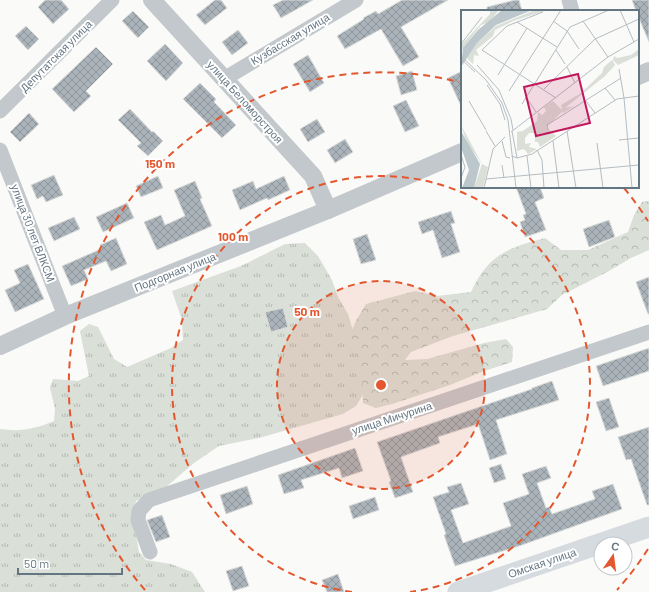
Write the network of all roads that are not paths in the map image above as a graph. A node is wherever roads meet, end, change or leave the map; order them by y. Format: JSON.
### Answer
{"nodes":[{"id":1,"x":112,"y":0,"type":"edge"},
{"id":2,"x":152,"y":0,"type":"edge"},
{"id":3,"x":356,"y":0,"type":"edge"},
{"id":4,"x":569,"y":0,"type":"edge"},
{"id":5,"x":572,"y":10,"type":"edge"},
{"id":6,"x":649,"y":71,"type":"edge"},
{"id":7,"x":639,"y":76,"type":"edge"},
{"id":8,"x":224,"y":79,"type":"junction"},
{"id":9,"x":0,"y":111,"type":"edge"},
{"id":10,"x":0,"y":150,"type":"edge"},
{"id":11,"x":461,"y":152,"type":"edge"},
{"id":12,"x":328,"y":210,"type":"junction"},
{"id":13,"x":65,"y":316,"type":"junction"},
{"id":14,"x":649,"y":332,"type":"edge"},
{"id":15,"x":0,"y":346,"type":"edge"},
{"id":16,"x":649,"y":527,"type":"edge"},
{"id":17,"x":150,"y":552,"type":"dead end"},
{"id":18,"x":458,"y":592,"type":"edge"}],
"edges":[{"from":1,"to":9,"type":"street","name":"Депутатская улица"},
{"from":2,"to":8,"type":"street","name":"улица Беломорстроя"},
{"from":3,"to":8,"type":"street","name":"Кузбасская улица"},
{"from":4,"to":5,"type":"street"},
{"from":6,"to":7,"type":"street"},
{"from":8,"to":12,"type":"street","name":"улица Беломорстроя"},
{"from":10,"to":13,"type":"street","name":"улица 30 лет ВЛКСМ"},
{"from":11,"to":12,"type":"street","name":"Подгорная улица"},
{"from":12,"to":13,"type":"street","name":"Подгорная улица"},
{"from":13,"to":15,"type":"street","name":"Подгорная улица"},
{"from":14,"to":17,"type":"street","name":"улица Мичурина"},
{"from":16,"to":18,"type":"main road","name":"Омская улица"}]}
